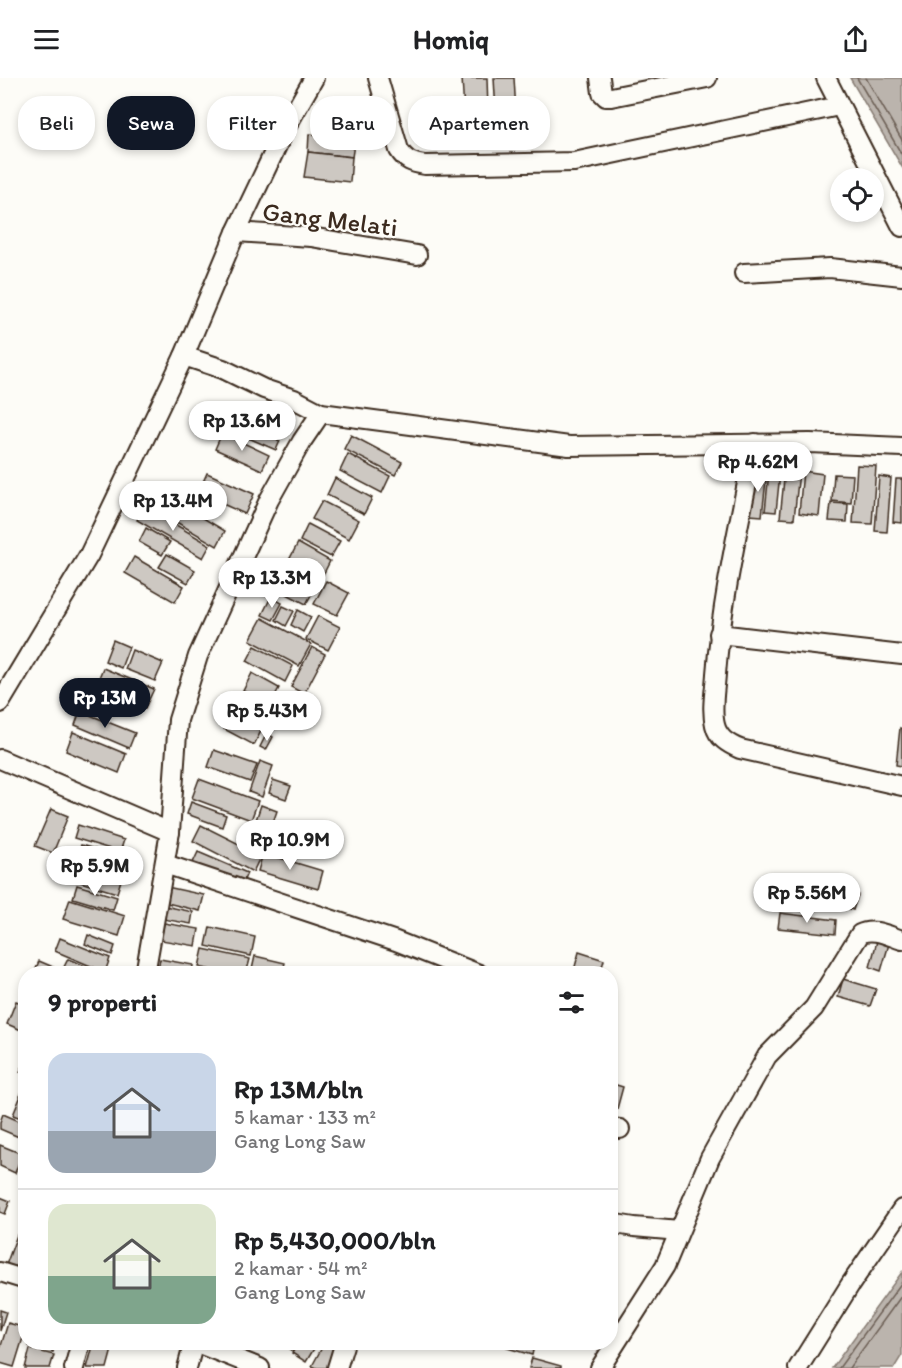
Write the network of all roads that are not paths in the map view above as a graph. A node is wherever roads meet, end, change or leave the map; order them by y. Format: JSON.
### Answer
{"nodes":[{"id":1,"x":314,"y":78,"type":"edge"},
{"id":2,"x":378,"y":78,"type":"edge"},
{"id":3,"x":600,"y":78,"type":"edge"},
{"id":4,"x":707,"y":78,"type":"edge"},
{"id":5,"x":826,"y":78,"type":"edge"},
{"id":6,"x":839,"y":106,"type":"junction"},
{"id":7,"x":902,"y":227,"type":"edge"},
{"id":8,"x":236,"y":232,"type":"junction"},
{"id":9,"x":417,"y":255,"type":"dead end"},
{"id":10,"x":744,"y":273,"type":"dead end"},
{"id":11,"x":902,"y":276,"type":"edge"},
{"id":12,"x":184,"y":356,"type":"junction"},
{"id":13,"x":321,"y":413,"type":"junction"},
{"id":14,"x":754,"y":443,"type":"junction"},
{"id":15,"x":902,"y":447,"type":"edge"},
{"id":16,"x":719,"y":634,"type":"junction"},
{"id":17,"x":902,"y":656,"type":"edge"},
{"id":18,"x":0,"y":703,"type":"edge"},
{"id":19,"x":0,"y":759,"type":"edge"},
{"id":20,"x":902,"y":786,"type":"edge"},
{"id":21,"x":170,"y":832,"type":"junction"},
{"id":22,"x":165,"y":864,"type":"junction"},
{"id":23,"x":902,"y":940,"type":"edge"},
{"id":24,"x":146,"y":966,"type":"edge"},
{"id":25,"x":459,"y":966,"type":"edge"},
{"id":26,"x":902,"y":1209,"type":"edge"},
{"id":27,"x":618,"y":1224,"type":"edge"},
{"id":28,"x":679,"y":1231,"type":"junction"},
{"id":29,"x":0,"y":1272,"type":"edge"},
{"id":30,"x":18,"y":1278,"type":"edge"},
{"id":31,"x":618,"y":1340,"type":"edge"},
{"id":32,"x":79,"y":1350,"type":"edge"},
{"id":33,"x":192,"y":1350,"type":"edge"},
{"id":34,"x":213,"y":1350,"type":"edge"},
{"id":35,"x":343,"y":1350,"type":"edge"},
{"id":36,"x":611,"y":1350,"type":"edge"},
{"id":37,"x":254,"y":1367,"type":"edge"},
{"id":38,"x":74,"y":1368,"type":"edge"},
{"id":39,"x":187,"y":1368,"type":"edge"},
{"id":40,"x":337,"y":1368,"type":"edge"},
{"id":41,"x":600,"y":1368,"type":"edge"},
{"id":42,"x":798,"y":1368,"type":"edge"}],
"edges":[{"from":1,"to":8,"type":"street"},
{"from":2,"to":6,"type":"street"},
{"from":3,"to":4,"type":"street"},
{"from":5,"to":6,"type":"street"},
{"from":6,"to":7,"type":"street"},
{"from":8,"to":9,"type":"street","name":"Gang Melati"},
{"from":8,"to":12,"type":"street"},
{"from":10,"to":11,"type":"street"},
{"from":12,"to":13,"type":"street"},
{"from":12,"to":18,"type":"street"},
{"from":13,"to":14,"type":"street"},
{"from":13,"to":21,"type":"street"},
{"from":14,"to":15,"type":"street"},
{"from":14,"to":16,"type":"street"},
{"from":16,"to":17,"type":"street"},
{"from":16,"to":20,"type":"street"},
{"from":19,"to":21,"type":"street"},
{"from":21,"to":22,"type":"street"},
{"from":22,"to":24,"type":"street"},
{"from":22,"to":25,"type":"street"},
{"from":23,"to":28,"type":"street"},
{"from":26,"to":42,"type":"street"},
{"from":27,"to":28,"type":"street"},
{"from":28,"to":31,"type":"street"},
{"from":29,"to":30,"type":"street"},
{"from":32,"to":38,"type":"street"},
{"from":33,"to":39,"type":"street"},
{"from":34,"to":37,"type":"street"},
{"from":35,"to":40,"type":"street"},
{"from":36,"to":41,"type":"street"}]}
